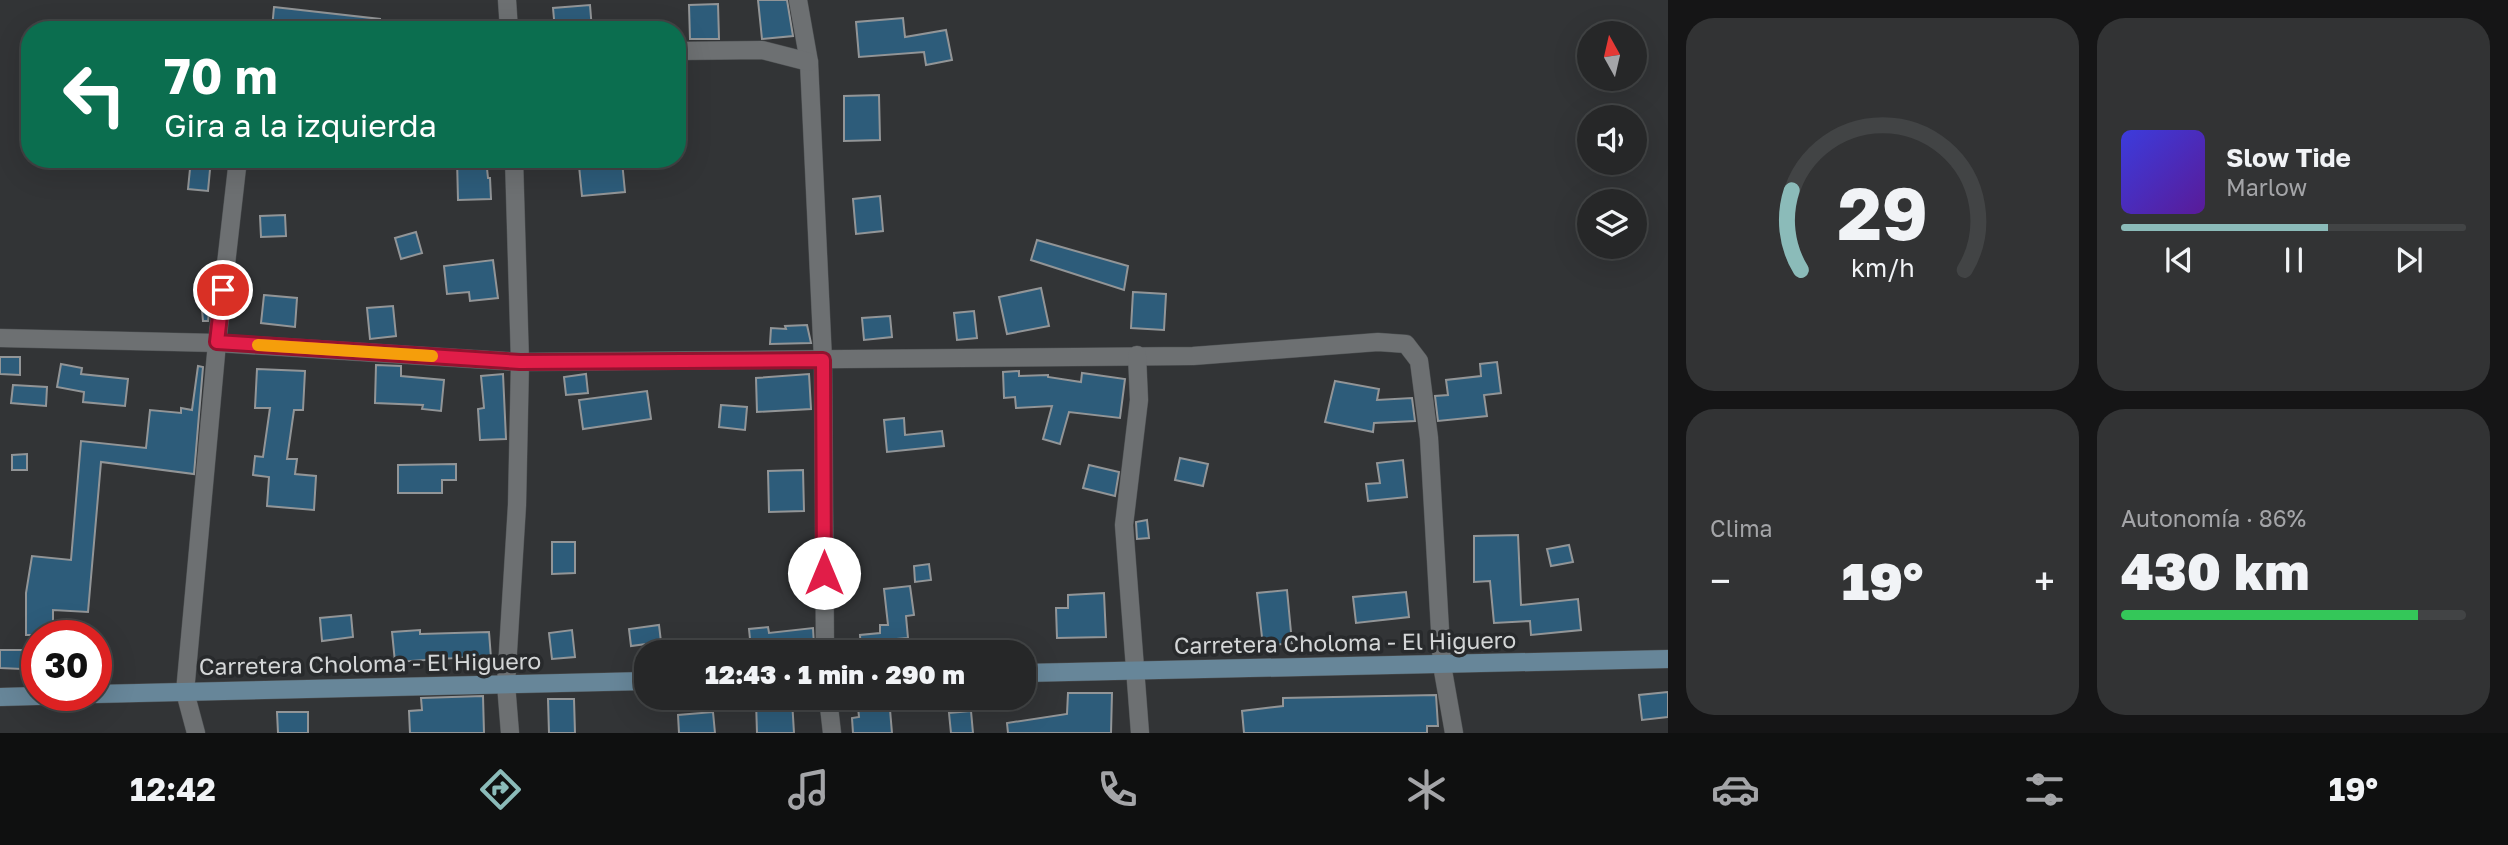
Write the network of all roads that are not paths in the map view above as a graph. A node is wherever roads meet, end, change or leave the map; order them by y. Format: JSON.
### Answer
{"nodes":[{"id":1,"x":507,"y":0,"type":"edge"},
{"id":2,"x":799,"y":0,"type":"edge"},
{"id":3,"x":508,"y":21,"type":"edge"},
{"id":4,"x":686,"y":51,"type":"edge"},
{"id":5,"x":809,"y":62,"type":"junction"},
{"id":6,"x":237,"y":168,"type":"edge"},
{"id":7,"x":514,"y":168,"type":"edge"},
{"id":8,"x":0,"y":338,"type":"edge"},
{"id":9,"x":217,"y":342,"type":"junction"},
{"id":10,"x":1137,"y":355,"type":"junction"},
{"id":11,"x":823,"y":360,"type":"junction"},
{"id":12,"x":520,"y":362,"type":"junction"},
{"id":13,"x":825,"y":640,"type":"edge"},
{"id":14,"x":1668,"y":659,"type":"edge"},
{"id":15,"x":1442,"y":665,"type":"junction"},
{"id":16,"x":1135,"y":671,"type":"junction"},
{"id":17,"x":1036,"y":673,"type":"edge"},
{"id":18,"x":634,"y":681,"type":"edge"},
{"id":19,"x":506,"y":684,"type":"junction"},
{"id":20,"x":185,"y":692,"type":"junction"},
{"id":21,"x":112,"y":694,"type":"edge"},
{"id":22,"x":0,"y":696,"type":"edge"},
{"id":23,"x":21,"y":696,"type":"edge"},
{"id":24,"x":829,"y":710,"type":"edge"},
{"id":25,"x":196,"y":733,"type":"edge"},
{"id":26,"x":510,"y":733,"type":"edge"},
{"id":27,"x":832,"y":733,"type":"edge"},
{"id":28,"x":1140,"y":733,"type":"edge"},
{"id":29,"x":1454,"y":733,"type":"edge"}],
"edges":[{"from":1,"to":3,"type":"street"},
{"from":2,"to":5,"type":"street"},
{"from":4,"to":5,"type":"street"},
{"from":5,"to":11,"type":"street"},
{"from":6,"to":9,"type":"street"},
{"from":7,"to":12,"type":"street"},
{"from":8,"to":9,"type":"street"},
{"from":9,"to":12,"type":"street"},
{"from":9,"to":20,"type":"street"},
{"from":10,"to":11,"type":"street"},
{"from":10,"to":15,"type":"street"},
{"from":10,"to":16,"type":"street"},
{"from":11,"to":12,"type":"street"},
{"from":11,"to":13,"type":"street"},
{"from":12,"to":19,"type":"street"},
{"from":14,"to":15,"type":"street","name":"Carretera Choloma - El Higuero"},
{"from":15,"to":16,"type":"street","name":"Carretera Choloma - El Higuero"},
{"from":15,"to":29,"type":"street"},
{"from":16,"to":17,"type":"street","name":"Carretera Choloma - El Higuero"},
{"from":16,"to":28,"type":"street"},
{"from":18,"to":19,"type":"street","name":"Carretera Choloma - El Higuero"},
{"from":19,"to":20,"type":"street","name":"Carretera Choloma - El Higuero"},
{"from":19,"to":26,"type":"street"},
{"from":20,"to":21,"type":"street","name":"Carretera Choloma - El Higuero"},
{"from":20,"to":25,"type":"street"},
{"from":22,"to":23,"type":"street"},
{"from":24,"to":27,"type":"street"}]}
